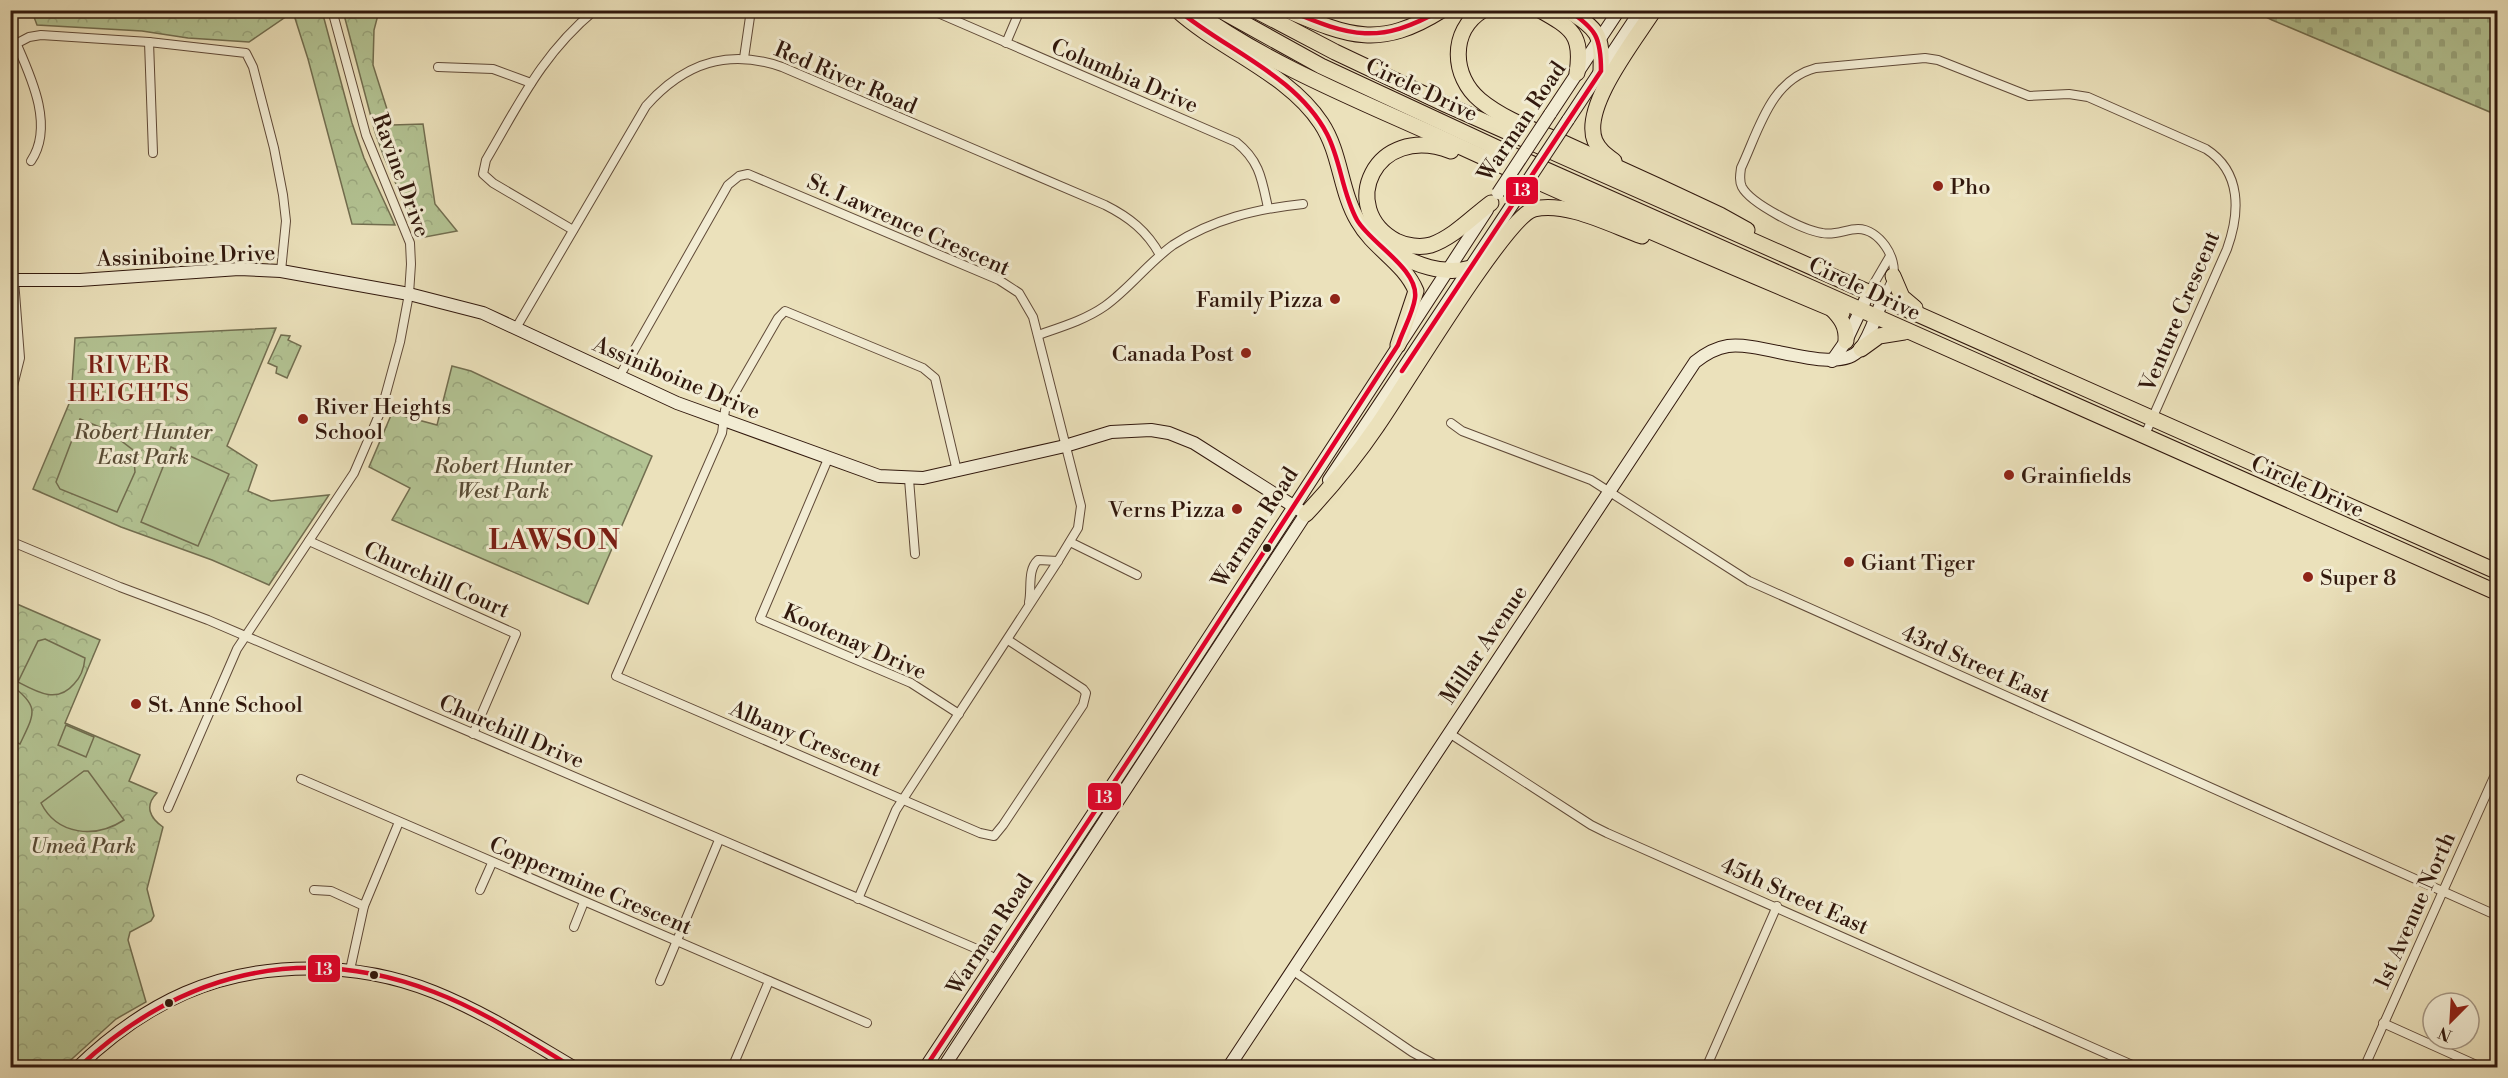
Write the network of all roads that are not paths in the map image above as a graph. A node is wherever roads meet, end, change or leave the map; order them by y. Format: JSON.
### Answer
{"nodes":[{"id":1,"x":332,"y":10,"type":"edge"},
{"id":2,"x":595,"y":10,"type":"edge"},
{"id":3,"x":751,"y":10,"type":"edge"},
{"id":4,"x":931,"y":10,"type":"edge"},
{"id":5,"x":1020,"y":10,"type":"edge"},
{"id":6,"x":1177,"y":10,"type":"edge"},
{"id":7,"x":1193,"y":10,"type":"edge"},
{"id":8,"x":1220,"y":10,"type":"edge"},
{"id":9,"x":1255,"y":10,"type":"edge"},
{"id":10,"x":1287,"y":10,"type":"edge"},
{"id":11,"x":1442,"y":10,"type":"edge"},
{"id":12,"x":1483,"y":10,"type":"edge"},
{"id":13,"x":1540,"y":10,"type":"edge"},
{"id":14,"x":1568,"y":10,"type":"edge"},
{"id":15,"x":1574,"y":10,"type":"edge"},
{"id":16,"x":1583,"y":10,"type":"edge"},
{"id":17,"x":1619,"y":10,"type":"edge"},
{"id":18,"x":1641,"y":10,"type":"edge"},
{"id":19,"x":1654,"y":10,"type":"edge"},
{"id":20,"x":1600,"y":38,"type":"junction"},
{"id":21,"x":149,"y":42,"type":"junction"},
{"id":22,"x":1006,"y":43,"type":"junction"},
{"id":23,"x":14,"y":46,"type":"edge"},
{"id":24,"x":744,"y":58,"type":"junction"},
{"id":25,"x":438,"y":67,"type":"dead end"},
{"id":26,"x":1601,"y":71,"type":"junction"},
{"id":27,"x":1577,"y":73,"type":"junction"},
{"id":28,"x":531,"y":83,"type":"junction"},
{"id":29,"x":153,"y":153,"type":"dead end"},
{"id":30,"x":31,"y":161,"type":"dead end"},
{"id":31,"x":1642,"y":178,"type":"junction"},
{"id":32,"x":1494,"y":198,"type":"junction"},
{"id":33,"x":1303,"y":204,"type":"dead end"},
{"id":34,"x":1594,"y":205,"type":"junction"},
{"id":35,"x":1268,"y":208,"type":"junction"},
{"id":36,"x":573,"y":230,"type":"junction"},
{"id":37,"x":1374,"y":242,"type":"junction"},
{"id":38,"x":1160,"y":255,"type":"junction"},
{"id":39,"x":1890,"y":256,"type":"junction"},
{"id":40,"x":1812,"y":267,"type":"junction"},
{"id":41,"x":1471,"y":268,"type":"junction"},
{"id":42,"x":281,"y":271,"type":"junction"},
{"id":43,"x":1446,"y":271,"type":"junction"},
{"id":44,"x":1753,"y":274,"type":"junction"},
{"id":45,"x":1893,"y":276,"type":"junction"},
{"id":46,"x":12,"y":280,"type":"edge"},
{"id":47,"x":409,"y":294,"type":"junction"},
{"id":48,"x":1876,"y":295,"type":"junction"},
{"id":49,"x":1831,"y":308,"type":"junction"},
{"id":50,"x":1859,"y":314,"type":"junction"},
{"id":51,"x":1875,"y":318,"type":"junction"},
{"id":52,"x":1940,"y":325,"type":"junction"},
{"id":53,"x":516,"y":328,"type":"junction"},
{"id":54,"x":1907,"y":332,"type":"junction"},
{"id":55,"x":1038,"y":334,"type":"junction"},
{"id":56,"x":1846,"y":341,"type":"junction"},
{"id":57,"x":1398,"y":345,"type":"junction"},
{"id":58,"x":1861,"y":348,"type":"junction"},
{"id":59,"x":1832,"y":361,"type":"junction"},
{"id":60,"x":619,"y":377,"type":"junction"},
{"id":61,"x":11,"y":397,"type":"edge"},
{"id":62,"x":2153,"y":418,"type":"junction"},
{"id":63,"x":722,"y":421,"type":"junction"},
{"id":64,"x":1451,"y":423,"type":"dead end"},
{"id":65,"x":2144,"y":438,"type":"junction"},
{"id":66,"x":1065,"y":446,"type":"junction"},
{"id":67,"x":828,"y":459,"type":"junction"},
{"id":68,"x":957,"y":471,"type":"junction"},
{"id":69,"x":909,"y":479,"type":"junction"},
{"id":70,"x":1610,"y":491,"type":"junction"},
{"id":71,"x":1299,"y":510,"type":"junction"},
{"id":72,"x":10,"y":541,"type":"edge"},
{"id":73,"x":309,"y":541,"type":"junction"},
{"id":74,"x":1070,"y":542,"type":"junction"},
{"id":75,"x":915,"y":554,"type":"dead end"},
{"id":76,"x":1059,"y":561,"type":"junction"},
{"id":77,"x":2498,"y":572,"type":"edge"},
{"id":78,"x":1137,"y":575,"type":"dead end"},
{"id":79,"x":2498,"y":593,"type":"edge"},
{"id":80,"x":1028,"y":609,"type":"junction"},
{"id":81,"x":246,"y":636,"type":"junction"},
{"id":82,"x":1008,"y":640,"type":"junction"},
{"id":83,"x":959,"y":714,"type":"junction"},
{"id":84,"x":1449,"y":733,"type":"junction"},
{"id":85,"x":474,"y":734,"type":"junction"},
{"id":86,"x":2498,"y":768,"type":"edge"},
{"id":87,"x":301,"y":779,"type":"dead end"},
{"id":88,"x":903,"y":800,"type":"junction"},
{"id":89,"x":168,"y":808,"type":"dead end"},
{"id":90,"x":399,"y":822,"type":"junction"},
{"id":91,"x":719,"y":840,"type":"junction"},
{"id":92,"x":492,"y":862,"type":"junction"},
{"id":93,"x":314,"y":890,"type":"dead end"},
{"id":94,"x":480,"y":890,"type":"dead end"},
{"id":95,"x":2442,"y":891,"type":"junction"},
{"id":96,"x":858,"y":899,"type":"junction"},
{"id":97,"x":584,"y":902,"type":"junction"},
{"id":98,"x":364,"y":906,"type":"junction"},
{"id":99,"x":1777,"y":906,"type":"junction"},
{"id":100,"x":2498,"y":916,"type":"edge"},
{"id":101,"x":574,"y":927,"type":"dead end"},
{"id":102,"x":677,"y":942,"type":"junction"},
{"id":103,"x":997,"y":960,"type":"junction"},
{"id":104,"x":350,"y":970,"type":"junction"},
{"id":105,"x":1292,"y":970,"type":"junction"},
{"id":106,"x":660,"y":981,"type":"dead end"},
{"id":107,"x":769,"y":981,"type":"junction"},
{"id":108,"x":867,"y":1023,"type":"dead end"},
{"id":109,"x":2383,"y":1023,"type":"junction"},
{"id":110,"x":951,"y":1056,"type":"junction"},
{"id":111,"x":77,"y":1068,"type":"edge"},
{"id":112,"x":574,"y":1068,"type":"edge"},
{"id":113,"x":732,"y":1068,"type":"edge"},
{"id":114,"x":925,"y":1068,"type":"edge"},
{"id":115,"x":943,"y":1068,"type":"edge"},
{"id":116,"x":1228,"y":1068,"type":"edge"},
{"id":117,"x":1441,"y":1068,"type":"edge"},
{"id":118,"x":1706,"y":1068,"type":"edge"},
{"id":119,"x":2139,"y":1068,"type":"edge"},
{"id":120,"x":2364,"y":1068,"type":"edge"},
{"id":121,"x":2483,"y":1068,"type":"edge"}],
"edges":[{"from":1,"to":47,"type":"street","name":"Ravine Drive"},
{"from":2,"to":28,"type":"street"},
{"from":3,"to":24,"type":"street"},
{"from":4,"to":22,"type":"street","name":"Columbia Drive"},
{"from":5,"to":22,"type":"street"},
{"from":6,"to":37,"type":"highway"},
{"from":7,"to":34,"type":"highway"},
{"from":8,"to":50,"type":"highway","name":"Circle Drive"},
{"from":9,"to":40,"type":"highway","name":"Circle Drive"},
{"from":10,"to":11,"type":"highway"},
{"from":12,"to":31,"type":"highway"},
{"from":13,"to":27,"type":"highway"},
{"from":14,"to":20,"type":"highway"},
{"from":15,"to":16,"type":"highway"},
{"from":17,"to":20,"type":"street","name":"Warman Road"},
{"from":18,"to":26,"type":"street","name":"Warman Road"},
{"from":19,"to":31,"type":"highway"},
{"from":20,"to":26,"type":"highway"},
{"from":20,"to":27,"type":"street","name":"Warman Road"},
{"from":21,"to":23,"type":"street"},
{"from":21,"to":29,"type":"street"},
{"from":21,"to":42,"type":"street"},
{"from":22,"to":35,"type":"street","name":"Columbia Drive"},
{"from":23,"to":30,"type":"street"},
{"from":24,"to":36,"type":"street","name":"Red River Road"},
{"from":24,"to":38,"type":"street","name":"Red River Road"},
{"from":25,"to":28,"type":"street"},
{"from":26,"to":41,"type":"street","name":"Warman Road","bridge":true},
{"from":27,"to":32,"type":"street","name":"Warman Road","bridge":true},
{"from":28,"to":36,"type":"street"},
{"from":31,"to":40,"type":"highway"},
{"from":32,"to":34,"type":"highway"},
{"from":32,"to":43,"type":"street","name":"Warman Road"},
{"from":33,"to":35,"type":"street"},
{"from":34,"to":44,"type":"highway"},
{"from":35,"to":38,"type":"street"},
{"from":36,"to":53,"type":"street","name":"Red River Road"},
{"from":37,"to":43,"type":"highway"},
{"from":37,"to":57,"type":"highway"},
{"from":38,"to":55,"type":"street"},
{"from":39,"to":45,"type":"street"},
{"from":39,"to":48,"type":"street"},
{"from":39,"to":62,"type":"street","name":"Venture Crescent"},
{"from":40,"to":48,"type":"highway","name":"Circle Drive"},
{"from":41,"to":43,"type":"highway"},
{"from":41,"to":71,"type":"street","name":"Warman Road"},
{"from":42,"to":46,"type":"street","name":"Assiniboine Drive"},
{"from":42,"to":47,"type":"street","name":"Assiniboine Drive"},
{"from":43,"to":57,"type":"street","name":"Warman Road"},
{"from":44,"to":49,"type":"highway"},
{"from":44,"to":71,"type":"highway"},
{"from":45,"to":48,"type":"street"},
{"from":45,"to":52,"type":"highway"},
{"from":46,"to":61,"type":"street"},
{"from":47,"to":53,"type":"street","name":"Assiniboine Drive"},
{"from":47,"to":73,"type":"street","name":"Ravine Drive"},
{"from":48,"to":50,"type":"street"},
{"from":48,"to":51,"type":"street"},
{"from":48,"to":52,"type":"highway","name":"Circle Drive"},
{"from":49,"to":50,"type":"highway"},
{"from":49,"to":56,"type":"highway"},
{"from":50,"to":51,"type":"highway"},
{"from":50,"to":56,"type":"street"},
{"from":51,"to":54,"type":"highway","name":"Circle Drive"},
{"from":51,"to":58,"type":"street"},
{"from":52,"to":62,"type":"highway","name":"Circle Drive"},
{"from":53,"to":60,"type":"street","name":"Assiniboine Drive"},
{"from":54,"to":58,"type":"highway"},
{"from":54,"to":65,"type":"highway","name":"Circle Drive"},
{"from":55,"to":60,"type":"street","name":"St. Lawrence Crescent"},
{"from":55,"to":66,"type":"street","name":"St. Lawrence Crescent"},
{"from":56,"to":59,"type":"street"},
{"from":57,"to":71,"type":"street","name":"Warman Road"},
{"from":58,"to":59,"type":"street"},
{"from":59,"to":70,"type":"street","name":"Millar Avenue"},
{"from":60,"to":63,"type":"street","name":"Assiniboine Drive"},
{"from":62,"to":65,"type":"street","name":"Venture Crescent"},
{"from":62,"to":77,"type":"highway","name":"Circle Drive"},
{"from":63,"to":67,"type":"street","name":"Assiniboine Drive"},
{"from":63,"to":68,"type":"street"},
{"from":63,"to":88,"type":"street","name":"Albany Crescent"},
{"from":64,"to":70,"type":"street","name":"43rd Street East"},
{"from":65,"to":79,"type":"highway","name":"Circle Drive"},
{"from":66,"to":68,"type":"street","name":"Assiniboine Drive"},
{"from":66,"to":71,"type":"street","name":"Assiniboine Drive"},
{"from":66,"to":74,"type":"street","name":"St. Lawrence Crescent"},
{"from":67,"to":69,"type":"street","name":"Assiniboine Drive"},
{"from":67,"to":83,"type":"street","name":"Kootenay Drive"},
{"from":68,"to":69,"type":"street","name":"Assiniboine Drive"},
{"from":69,"to":75,"type":"street"},
{"from":70,"to":84,"type":"street","name":"Millar Avenue"},
{"from":70,"to":95,"type":"street","name":"43rd Street East"},
{"from":71,"to":103,"type":"street","name":"Warman Road"},
{"from":71,"to":110,"type":"street","name":"Warman Road"},
{"from":72,"to":81,"type":"street","name":"Churchill Drive"},
{"from":73,"to":81,"type":"street","name":"Ravine Drive"},
{"from":73,"to":85,"type":"street","name":"Churchill Court"},
{"from":74,"to":76,"type":"street","name":"St. Lawrence Crescent"},
{"from":74,"to":78,"type":"street"},
{"from":76,"to":80,"type":"street","name":"St. Lawrence Crescent"},
{"from":76,"to":80,"type":"street","name":"St. Lawrence Crescent"},
{"from":80,"to":82,"type":"street","name":"St. Lawrence Crescent"},
{"from":81,"to":85,"type":"street","name":"Churchill Drive"},
{"from":81,"to":89,"type":"street","name":"Ravine Drive"},
{"from":82,"to":83,"type":"street","name":"St. Lawrence Crescent"},
{"from":82,"to":88,"type":"street","name":"Albany Crescent"},
{"from":83,"to":88,"type":"street","name":"St. Lawrence Crescent"},
{"from":84,"to":99,"type":"street","name":"45th Street East"},
{"from":84,"to":105,"type":"street","name":"Millar Avenue"},
{"from":85,"to":91,"type":"street","name":"Churchill Drive"},
{"from":86,"to":95,"type":"street","name":"1st Avenue North"},
{"from":87,"to":90,"type":"street","name":"Coppermine Crescent"},
{"from":88,"to":96,"type":"street","name":"St. Lawrence Crescent"},
{"from":90,"to":92,"type":"street","name":"Coppermine Crescent"},
{"from":90,"to":98,"type":"street"},
{"from":91,"to":96,"type":"street","name":"Churchill Drive"},
{"from":91,"to":102,"type":"street"},
{"from":92,"to":94,"type":"street"},
{"from":92,"to":97,"type":"street","name":"Coppermine Crescent"},
{"from":93,"to":98,"type":"street"},
{"from":95,"to":100,"type":"street","name":"43rd Street East"},
{"from":95,"to":109,"type":"street","name":"1st Avenue North"},
{"from":96,"to":103,"type":"street","name":"Churchill Drive"},
{"from":97,"to":101,"type":"street"},
{"from":97,"to":102,"type":"street","name":"Coppermine Crescent"},
{"from":98,"to":104,"type":"street"},
{"from":99,"to":118,"type":"street"},
{"from":99,"to":119,"type":"street","name":"45th Street East"},
{"from":102,"to":106,"type":"street"},
{"from":102,"to":107,"type":"street","name":"Coppermine Crescent"},
{"from":103,"to":110,"type":"street"},
{"from":103,"to":114,"type":"street","name":"Warman Road"},
{"from":104,"to":111,"type":"street"},
{"from":104,"to":112,"type":"street"},
{"from":105,"to":116,"type":"street","name":"Millar Avenue"},
{"from":105,"to":117,"type":"street"},
{"from":107,"to":108,"type":"street","name":"Coppermine Crescent"},
{"from":107,"to":113,"type":"street"},
{"from":109,"to":120,"type":"street","name":"1st Avenue North"},
{"from":109,"to":121,"type":"street"},
{"from":110,"to":115,"type":"street","name":"Warman Road"}]}
